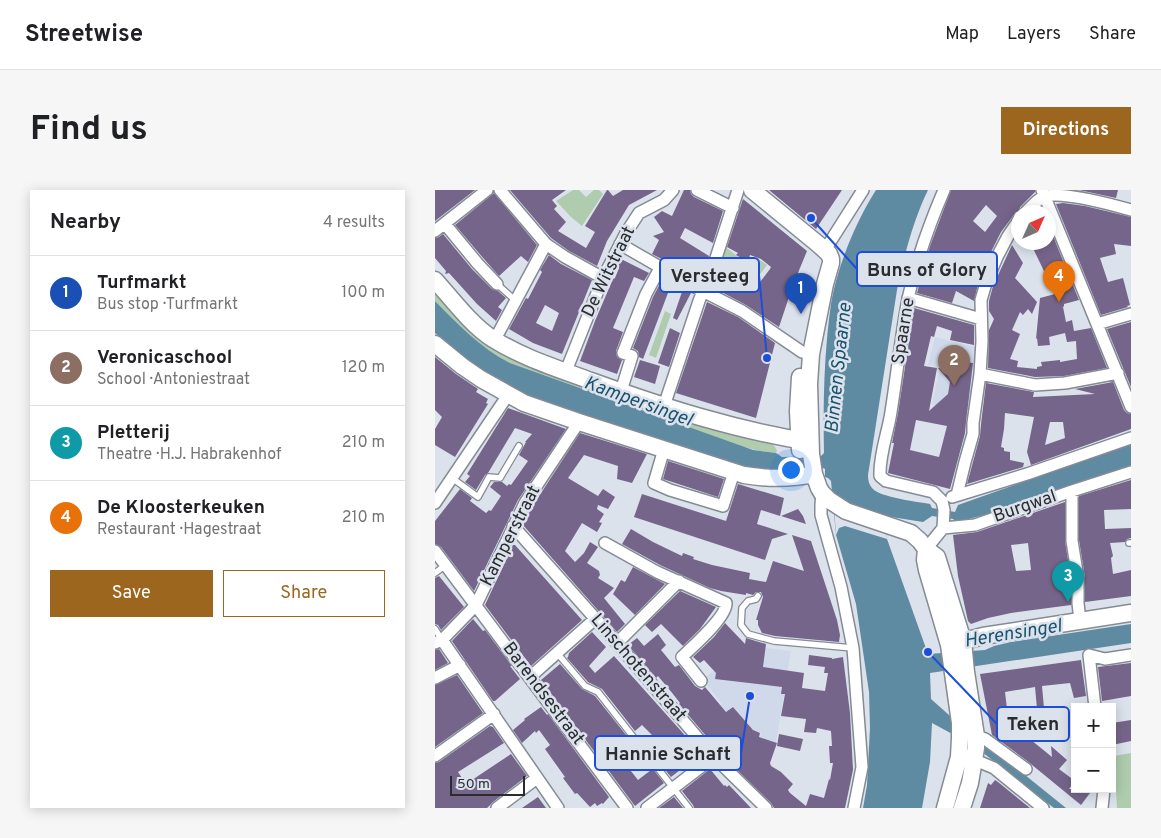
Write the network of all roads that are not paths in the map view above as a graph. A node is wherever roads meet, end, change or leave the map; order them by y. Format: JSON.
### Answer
{"nodes":[{"id":1,"x":487,"y":190,"type":"edge"},
{"id":2,"x":500,"y":190,"type":"edge"},
{"id":3,"x":673,"y":190,"type":"edge"},
{"id":4,"x":697,"y":190,"type":"edge"},
{"id":5,"x":738,"y":190,"type":"edge"},
{"id":6,"x":752,"y":190,"type":"edge"},
{"id":7,"x":863,"y":190,"type":"edge"},
{"id":8,"x":944,"y":190,"type":"edge"},
{"id":9,"x":1043,"y":193,"type":"edge"},
{"id":10,"x":1033,"y":205,"type":"edge"},
{"id":11,"x":733,"y":208,"type":"junction"},
{"id":12,"x":1131,"y":210,"type":"edge"},
{"id":13,"x":445,"y":224,"type":"junction"},
{"id":14,"x":435,"y":232,"type":"edge"},
{"id":15,"x":1011,"y":233,"type":"edge"},
{"id":16,"x":547,"y":244,"type":"junction"},
{"id":17,"x":620,"y":244,"type":"junction"},
{"id":18,"x":825,"y":250,"type":"junction"},
{"id":19,"x":660,"y":268,"type":"junction"},
{"id":20,"x":603,"y":278,"type":"junction"},
{"id":21,"x":435,"y":280,"type":"edge"},
{"id":22,"x":497,"y":284,"type":"joint"},
{"id":23,"x":703,"y":291,"type":"junction"},
{"id":24,"x":909,"y":298,"type":"junction"},
{"id":25,"x":516,"y":301,"type":"junction"},
{"id":26,"x":1131,"y":314,"type":"edge"},
{"id":27,"x":981,"y":319,"type":"junction"},
{"id":28,"x":1097,"y":324,"type":"junction"},
{"id":29,"x":493,"y":339,"type":"junction"},
{"id":30,"x":435,"y":344,"type":"edge"},
{"id":31,"x":802,"y":352,"type":"junction"},
{"id":32,"x":566,"y":371,"type":"junction"},
{"id":33,"x":980,"y":374,"type":"junction"},
{"id":34,"x":1118,"y":374,"type":"junction"},
{"id":35,"x":621,"y":391,"type":"junction"},
{"id":36,"x":508,"y":395,"type":"junction"},
{"id":37,"x":664,"y":406,"type":"junction"},
{"id":38,"x":1131,"y":407,"type":"edge"},
{"id":39,"x":579,"y":422,"type":"junction"},
{"id":40,"x":1131,"y":438,"type":"edge"},
{"id":41,"x":519,"y":446,"type":"dead end"},
{"id":42,"x":664,"y":450,"type":"junction"},
{"id":43,"x":806,"y":460,"type":"junction"},
{"id":44,"x":734,"y":472,"type":"junction"},
{"id":45,"x":1131,"y":472,"type":"edge"},
{"id":46,"x":452,"y":478,"type":"junction"},
{"id":47,"x":1071,"y":491,"type":"junction"},
{"id":48,"x":957,"y":495,"type":"junction"},
{"id":49,"x":435,"y":503,"type":"edge"},
{"id":50,"x":831,"y":505,"type":"junction"},
{"id":51,"x":943,"y":514,"type":"junction"},
{"id":52,"x":513,"y":526,"type":"junction"},
{"id":53,"x":605,"y":543,"type":"dead end"},
{"id":54,"x":926,"y":549,"type":"junction"},
{"id":55,"x":435,"y":551,"type":"edge"},
{"id":56,"x":446,"y":565,"type":"junction"},
{"id":57,"x":435,"y":573,"type":"edge"},
{"id":58,"x":679,"y":581,"type":"junction"},
{"id":59,"x":759,"y":596,"type":"dead end"},
{"id":60,"x":476,"y":605,"type":"junction"},
{"id":61,"x":1131,"y":613,"type":"edge"},
{"id":62,"x":595,"y":619,"type":"junction"},
{"id":63,"x":1080,"y":621,"type":"junction"},
{"id":64,"x":435,"y":629,"type":"edge"},
{"id":65,"x":438,"y":642,"type":"edge"},
{"id":66,"x":617,"y":643,"type":"junction"},
{"id":67,"x":853,"y":648,"type":"junction"},
{"id":68,"x":557,"y":653,"type":"junction"},
{"id":69,"x":957,"y":655,"type":"junction"},
{"id":70,"x":1131,"y":655,"type":"edge"},
{"id":71,"x":460,"y":665,"type":"junction"},
{"id":72,"x":530,"y":676,"type":"junction"},
{"id":73,"x":435,"y":678,"type":"edge"},
{"id":74,"x":701,"y":681,"type":"dead end"},
{"id":75,"x":1095,"y":703,"type":"edge"},
{"id":76,"x":494,"y":714,"type":"junction"},
{"id":77,"x":969,"y":739,"type":"junction"},
{"id":78,"x":435,"y":756,"type":"edge"},
{"id":79,"x":714,"y":756,"type":"junction"},
{"id":80,"x":1026,"y":769,"type":"dead end"},
{"id":81,"x":537,"y":778,"type":"junction"},
{"id":82,"x":674,"y":787,"type":"junction"},
{"id":83,"x":1104,"y":793,"type":"edge"},
{"id":84,"x":497,"y":808,"type":"edge"},
{"id":85,"x":558,"y":808,"type":"edge"},
{"id":86,"x":627,"y":808,"type":"edge"},
{"id":87,"x":647,"y":808,"type":"edge"},
{"id":88,"x":689,"y":808,"type":"edge"},
{"id":89,"x":766,"y":808,"type":"edge"},
{"id":90,"x":855,"y":808,"type":"edge"},
{"id":91,"x":945,"y":808,"type":"edge"},
{"id":92,"x":962,"y":808,"type":"edge"},
{"id":93,"x":1043,"y":808,"type":"edge"},
{"id":94,"x":1103,"y":808,"type":"edge"}],
"edges":[{"from":1,"to":13,"type":"street"},
{"from":2,"to":16,"type":"street"},
{"from":3,"to":17,"type":"street","name":"De Witstraat"},
{"from":4,"to":11,"type":"street"},
{"from":5,"to":11,"type":"street"},
{"from":6,"to":18,"type":"street"},
{"from":7,"to":18,"type":"street"},
{"from":8,"to":24,"type":"street","name":"Spaarne"},
{"from":9,"to":10,"type":"street"},
{"from":9,"to":12,"type":"street"},
{"from":9,"to":28,"type":"street"},
{"from":11,"to":23,"type":"street"},
{"from":13,"to":14,"type":"street"},
{"from":13,"to":22,"type":"street"},
{"from":15,"to":27,"type":"street"},
{"from":16,"to":20,"type":"street"},
{"from":16,"to":25,"type":"street"},
{"from":17,"to":19,"type":"street"},
{"from":17,"to":20,"type":"street","name":"De Witstraat"},
{"from":18,"to":31,"type":"street"},
{"from":18,"to":43,"type":"street"},
{"from":19,"to":23,"type":"street"},
{"from":19,"to":35,"type":"street"},
{"from":20,"to":32,"type":"street","name":"De Witstraat"},
{"from":21,"to":29,"type":"street"},
{"from":22,"to":25,"type":"lane"},
{"from":23,"to":31,"type":"street"},
{"from":23,"to":37,"type":"street"},
{"from":24,"to":27,"type":"street"},
{"from":24,"to":51,"type":"street","name":"Spaarne"},
{"from":25,"to":29,"type":"street"},
{"from":26,"to":28,"type":"street"},
{"from":27,"to":33,"type":"street"},
{"from":28,"to":34,"type":"street"},
{"from":29,"to":32,"type":"street"},
{"from":30,"to":36,"type":"street"},
{"from":31,"to":43,"type":"street"},
{"from":32,"to":35,"type":"street"},
{"from":33,"to":34,"type":"street"},
{"from":33,"to":48,"type":"street"},
{"from":34,"to":38,"type":"street"},
{"from":35,"to":37,"type":"street"},
{"from":36,"to":39,"type":"street"},
{"from":36,"to":46,"type":"street"},
{"from":37,"to":43,"type":"street"},
{"from":39,"to":42,"type":"street"},
{"from":39,"to":52,"type":"street","name":"Kamperstraat"},
{"from":40,"to":48,"type":"street","name":"Burgwal"},
{"from":41,"to":46,"type":"lane"},
{"from":42,"to":44,"type":"street"},
{"from":42,"to":44,"type":"street"},
{"from":43,"to":44,"type":"street"},
{"from":43,"to":50,"type":"street"},
{"from":45,"to":47,"type":"street","name":"Burgwal"},
{"from":46,"to":49,"type":"street"},
{"from":47,"to":51,"type":"street","name":"Burgwal"},
{"from":47,"to":63,"type":"street"},
{"from":48,"to":51,"type":"street","name":"Burgwal"},
{"from":50,"to":54,"type":"street"},
{"from":50,"to":67,"type":"street"},
{"from":51,"to":54,"type":"street","name":"Burgwal"},
{"from":52,"to":60,"type":"street","name":"Kamperstraat"},
{"from":52,"to":62,"type":"street","name":"Linschotenstraat"},
{"from":53,"to":58,"type":"street"},
{"from":54,"to":69,"type":"street"},
{"from":55,"to":56,"type":"street","name":"Barendsestraat"},
{"from":56,"to":57,"type":"lane"},
{"from":56,"to":60,"type":"street","name":"Barendsestraat"},
{"from":58,"to":66,"type":"street"},
{"from":58,"to":74,"type":"street"},
{"from":59,"to":67,"type":"lane"},
{"from":60,"to":65,"type":"street","name":"Kamperstraat"},
{"from":60,"to":72,"type":"street","name":"Barendsestraat"},
{"from":61,"to":63,"type":"street"},
{"from":62,"to":66,"type":"street","name":"Linschotenstraat"},
{"from":62,"to":68,"type":"street"},
{"from":63,"to":69,"type":"street"},
{"from":64,"to":65,"type":"lane"},
{"from":65,"to":71,"type":"street"},
{"from":66,"to":79,"type":"street","name":"Linschotenstraat"},
{"from":67,"to":90,"type":"street"},
{"from":68,"to":72,"type":"street"},
{"from":68,"to":82,"type":"lane"},
{"from":69,"to":77,"type":"street"},
{"from":70,"to":75,"type":"street"},
{"from":71,"to":73,"type":"street"},
{"from":71,"to":76,"type":"street"},
{"from":72,"to":86,"type":"street","name":"Barendsestraat"},
{"from":76,"to":78,"type":"street"},
{"from":76,"to":81,"type":"street"},
{"from":77,"to":80,"type":"street"},
{"from":77,"to":91,"type":"street"},
{"from":77,"to":92,"type":"street"},
{"from":77,"to":93,"type":"street"},
{"from":79,"to":82,"type":"street"},
{"from":79,"to":89,"type":"street","name":"Linschotenstraat"},
{"from":81,"to":84,"type":"street"},
{"from":81,"to":85,"type":"street"},
{"from":82,"to":87,"type":"street"},
{"from":82,"to":88,"type":"lane"},
{"from":83,"to":94,"type":"street"}]}
